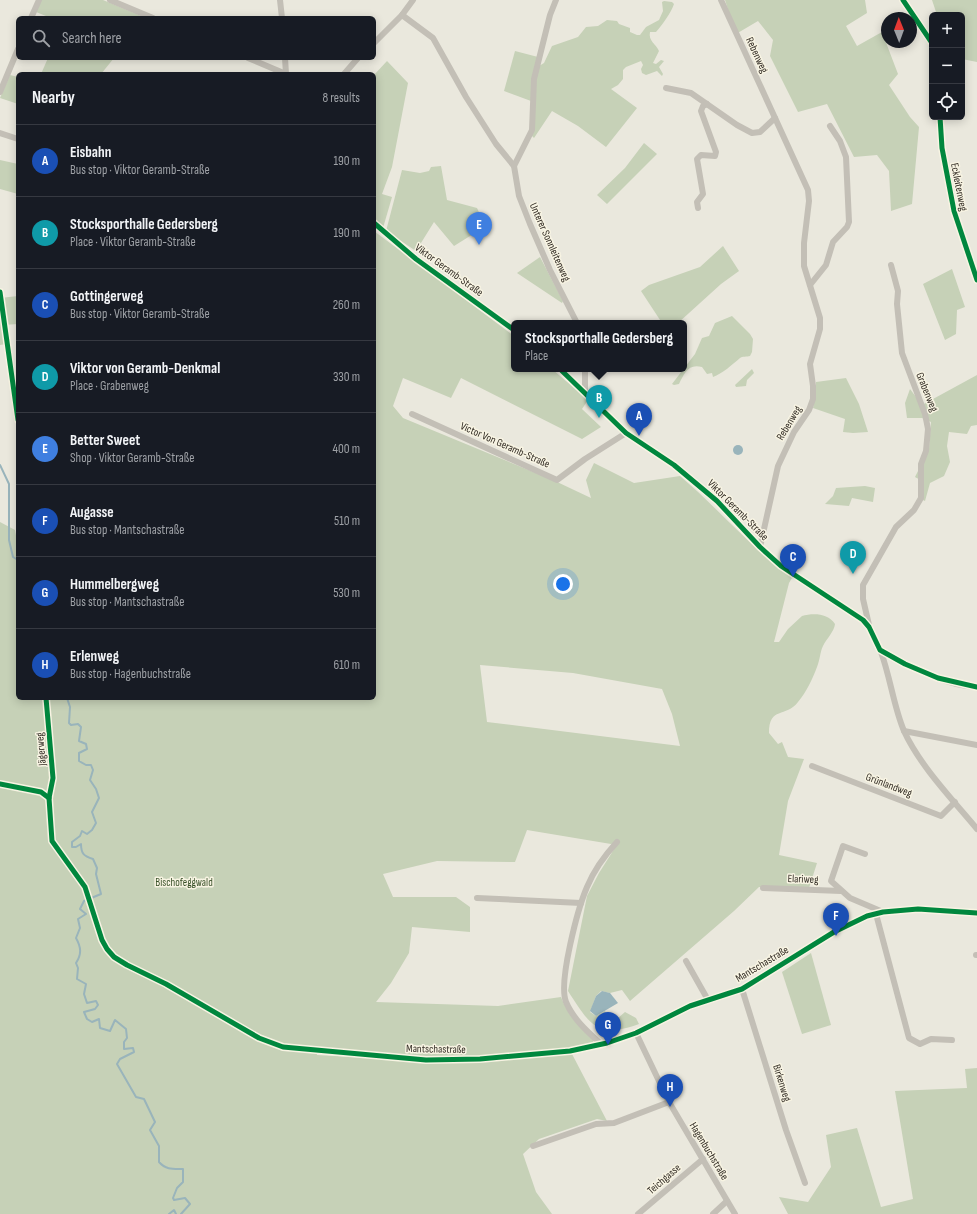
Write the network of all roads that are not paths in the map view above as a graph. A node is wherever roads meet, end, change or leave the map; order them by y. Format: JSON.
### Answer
{"nodes":[{"id":1,"x":39,"y":0,"type":"edge"},
{"id":2,"x":110,"y":0,"type":"edge"},
{"id":3,"x":280,"y":0,"type":"edge"},
{"id":4,"x":414,"y":0,"type":"edge"},
{"id":5,"x":556,"y":0,"type":"edge"},
{"id":6,"x":721,"y":0,"type":"edge"},
{"id":7,"x":902,"y":0,"type":"edge"},
{"id":8,"x":402,"y":15,"type":"junction"},
{"id":9,"x":32,"y":16,"type":"edge"},
{"id":10,"x":148,"y":16,"type":"edge"},
{"id":11,"x":282,"y":16,"type":"edge"},
{"id":12,"x":929,"y":39,"type":"edge"},
{"id":13,"x":376,"y":41,"type":"edge"},
{"id":14,"x":16,"y":54,"type":"edge"},
{"id":15,"x":253,"y":60,"type":"edge"},
{"id":16,"x":285,"y":60,"type":"edge"},
{"id":17,"x":356,"y":60,"type":"edge"},
{"id":18,"x":281,"y":72,"type":"edge"},
{"id":19,"x":286,"y":72,"type":"edge"},
{"id":20,"x":346,"y":72,"type":"edge"},
{"id":21,"x":666,"y":88,"type":"dead end"},
{"id":22,"x":0,"y":92,"type":"edge"},
{"id":23,"x":707,"y":104,"type":"junction"},
{"id":24,"x":775,"y":118,"type":"junction"},
{"id":25,"x":940,"y":120,"type":"edge"},
{"id":26,"x":830,"y":126,"type":"dead end"},
{"id":27,"x":0,"y":132,"type":"edge"},
{"id":28,"x":16,"y":138,"type":"edge"},
{"id":29,"x":514,"y":166,"type":"junction"},
{"id":30,"x":698,"y":208,"type":"dead end"},
{"id":31,"x":376,"y":225,"type":"edge"},
{"id":32,"x":891,"y":265,"type":"dead end"},
{"id":33,"x":977,"y":280,"type":"edge"},
{"id":34,"x":810,"y":285,"type":"junction"},
{"id":35,"x":0,"y":292,"type":"edge"},
{"id":36,"x":575,"y":320,"type":"edge"},
{"id":37,"x":511,"y":328,"type":"edge"},
{"id":38,"x":563,"y":372,"type":"edge"},
{"id":39,"x":585,"y":372,"type":"edge"},
{"id":40,"x":585,"y":393,"type":"junction"},
{"id":41,"x":16,"y":406,"type":"edge"},
{"id":42,"x":412,"y":414,"type":"dead end"},
{"id":43,"x":626,"y":433,"type":"junction"},
{"id":44,"x":760,"y":547,"type":"junction"},
{"id":45,"x":869,"y":627,"type":"junction"},
{"id":46,"x":880,"y":650,"type":"junction"},
{"id":47,"x":977,"y":687,"type":"edge"},
{"id":48,"x":46,"y":700,"type":"edge"},
{"id":49,"x":904,"y":731,"type":"junction"},
{"id":50,"x":977,"y":745,"type":"edge"},
{"id":51,"x":812,"y":766,"type":"dead end"},
{"id":52,"x":0,"y":784,"type":"edge"},
{"id":53,"x":49,"y":798,"type":"junction"},
{"id":54,"x":955,"y":802,"type":"junction"},
{"id":55,"x":977,"y":829,"type":"edge"},
{"id":56,"x":617,"y":842,"type":"dead end"},
{"id":57,"x":865,"y":854,"type":"dead end"},
{"id":58,"x":763,"y":888,"type":"dead end"},
{"id":59,"x":841,"y":891,"type":"junction"},
{"id":60,"x":477,"y":898,"type":"dead end"},
{"id":61,"x":581,"y":903,"type":"junction"},
{"id":62,"x":883,"y":912,"type":"junction"},
{"id":63,"x":977,"y":913,"type":"edge"},
{"id":64,"x":876,"y":914,"type":"junction"},
{"id":65,"x":686,"y":961,"type":"dead end"},
{"id":66,"x":742,"y":989,"type":"junction"},
{"id":67,"x":708,"y":1000,"type":"junction"},
{"id":68,"x":636,"y":1032,"type":"junction"},
{"id":69,"x":952,"y":1040,"type":"dead end"},
{"id":70,"x":601,"y":1044,"type":"junction"},
{"id":71,"x":669,"y":1102,"type":"junction"},
{"id":72,"x":532,"y":1146,"type":"dead end"},
{"id":73,"x":703,"y":1159,"type":"junction"},
{"id":74,"x":805,"y":1183,"type":"dead end"},
{"id":75,"x":727,"y":1201,"type":"junction"},
{"id":76,"x":638,"y":1214,"type":"edge"},
{"id":77,"x":713,"y":1214,"type":"edge"},
{"id":78,"x":735,"y":1214,"type":"edge"}],
"edges":[{"from":1,"to":9,"type":"street"},
{"from":2,"to":10,"type":"street"},
{"from":3,"to":11,"type":"street"},
{"from":4,"to":8,"type":"street"},
{"from":5,"to":29,"type":"street"},
{"from":6,"to":24,"type":"street","name":"Rebenweg"},
{"from":7,"to":12,"type":"street"},
{"from":8,"to":13,"type":"street"},
{"from":8,"to":29,"type":"street","name":"Unterer Sonnleitenweg"},
{"from":14,"to":22,"type":"street"},
{"from":15,"to":18,"type":"street"},
{"from":16,"to":19,"type":"street"},
{"from":17,"to":20,"type":"street"},
{"from":21,"to":23,"type":"street"},
{"from":23,"to":24,"type":"street"},
{"from":23,"to":30,"type":"street"},
{"from":24,"to":34,"type":"street","name":"Rebenweg"},
{"from":25,"to":33,"type":"street","name":"Eckleitenweg"},
{"from":26,"to":34,"type":"street"},
{"from":27,"to":28,"type":"street"},
{"from":29,"to":36,"type":"street","name":"Unterer Sonnleitenweg"},
{"from":31,"to":37,"type":"street","name":"Viktor Geramb-Straße"},
{"from":32,"to":45,"type":"street","name":"Grabenweg"},
{"from":34,"to":44,"type":"street","name":"Rebenweg"},
{"from":35,"to":41,"type":"street"},
{"from":38,"to":40,"type":"street","name":"Viktor Geramb-Straße"},
{"from":39,"to":40,"type":"street"},
{"from":40,"to":43,"type":"street","name":"Viktor Geramb-Straße"},
{"from":42,"to":43,"type":"street","name":"Victor Von Geramb-Straße"},
{"from":43,"to":44,"type":"street","name":"Viktor Geramb-Straße"},
{"from":44,"to":45,"type":"street","name":"Viktor Geramb-Straße"},
{"from":45,"to":46,"type":"street","name":"Viktor Geramb-Straße"},
{"from":46,"to":47,"type":"street"},
{"from":46,"to":49,"type":"street","name":"Viktor Geramb-Straße"},
{"from":48,"to":53,"type":"street","name":"Jägerweg"},
{"from":49,"to":50,"type":"street"},
{"from":49,"to":54,"type":"street","name":"Viktor Geramb-Straße"},
{"from":51,"to":54,"type":"street","name":"Grünlandweg"},
{"from":52,"to":53,"type":"street"},
{"from":53,"to":70,"type":"street","name":"Mantschastraße"},
{"from":54,"to":55,"type":"street","name":"Viktor Geramb-Straße"},
{"from":56,"to":61,"type":"street"},
{"from":57,"to":59,"type":"street","name":"Elariweg"},
{"from":58,"to":59,"type":"street","name":"Elariweg"},
{"from":59,"to":62,"type":"street","name":"Elariweg"},
{"from":60,"to":61,"type":"street"},
{"from":61,"to":70,"type":"street"},
{"from":62,"to":63,"type":"street","name":"Mantschastraße"},
{"from":62,"to":64,"type":"street","name":"Mantschastraße"},
{"from":64,"to":66,"type":"street","name":"Mantschastraße"},
{"from":64,"to":69,"type":"street"},
{"from":65,"to":67,"type":"street"},
{"from":66,"to":67,"type":"street","name":"Mantschastraße"},
{"from":66,"to":74,"type":"street","name":"Birkenweg"},
{"from":67,"to":68,"type":"street","name":"Mantschastraße"},
{"from":68,"to":70,"type":"street","name":"Mantschastraße"},
{"from":68,"to":71,"type":"street","name":"Hagenbuchstraße"},
{"from":71,"to":72,"type":"street"},
{"from":71,"to":73,"type":"street","name":"Hagenbuchstraße"},
{"from":73,"to":75,"type":"street","name":"Hagenbuchstraße"},
{"from":73,"to":76,"type":"street","name":"Teichgasse"},
{"from":75,"to":77,"type":"street"},
{"from":75,"to":78,"type":"street","name":"Hagenbuchstraße"}]}
